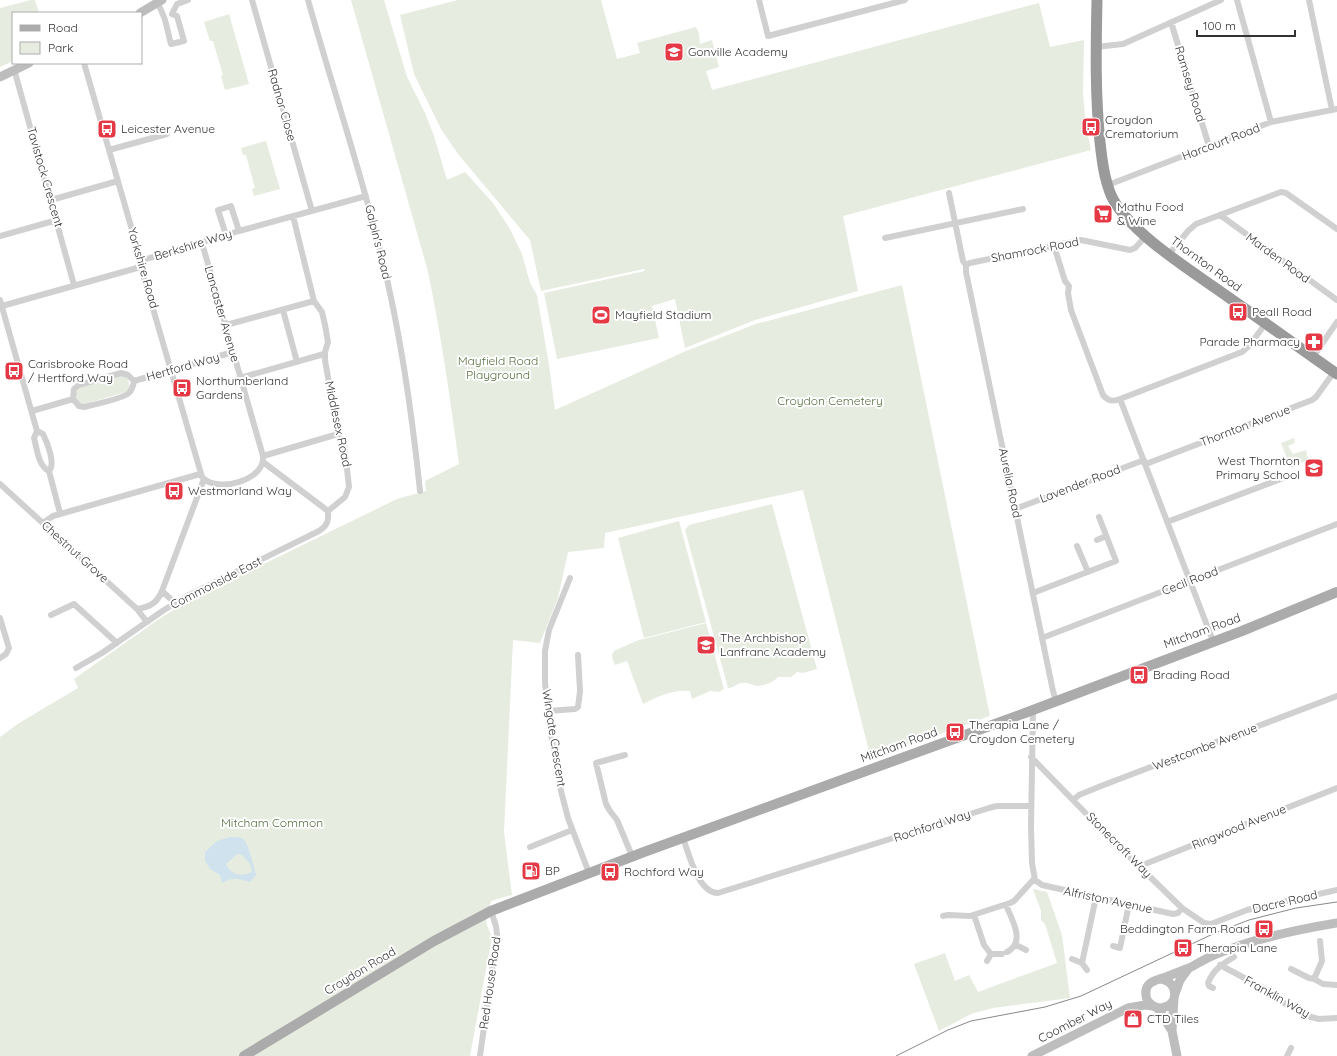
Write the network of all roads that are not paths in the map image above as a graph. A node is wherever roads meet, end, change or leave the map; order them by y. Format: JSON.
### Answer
{"nodes":[{"id":1,"x":188,"y":0,"type":"edge"},
{"id":2,"x":252,"y":0,"type":"edge"},
{"id":3,"x":308,"y":0,"type":"edge"},
{"id":4,"x":759,"y":0,"type":"edge"},
{"id":5,"x":905,"y":0,"type":"edge"},
{"id":6,"x":1097,"y":0,"type":"edge"},
{"id":7,"x":1222,"y":0,"type":"edge"},
{"id":8,"x":1237,"y":0,"type":"edge"},
{"id":9,"x":1309,"y":0,"type":"edge"},
{"id":10,"x":159,"y":2,"type":"edge"},
{"id":11,"x":142,"y":12,"type":"edge"},
{"id":12,"x":172,"y":14,"type":"junction"},
{"id":13,"x":165,"y":17,"type":"junction"},
{"id":14,"x":1171,"y":22,"type":"junction"},
{"id":15,"x":1096,"y":47,"type":"junction"},
{"id":16,"x":26,"y":64,"type":"edge"},
{"id":17,"x":84,"y":64,"type":"edge"},
{"id":18,"x":14,"y":69,"type":"junction"},
{"id":19,"x":0,"y":77,"type":"edge"},
{"id":20,"x":1334,"y":110,"type":"edge"},
{"id":21,"x":1272,"y":122,"type":"junction"},
{"id":22,"x":167,"y":134,"type":"dead end"},
{"id":23,"x":1210,"y":146,"type":"junction"},
{"id":24,"x":109,"y":150,"type":"junction"},
{"id":25,"x":118,"y":181,"type":"junction"},
{"id":26,"x":1108,"y":185,"type":"junction"},
{"id":27,"x":949,"y":193,"type":"dead end"},
{"id":28,"x":366,"y":196,"type":"junction"},
{"id":29,"x":51,"y":200,"type":"junction"},
{"id":30,"x":1023,"y":209,"type":"dead end"},
{"id":31,"x":312,"y":211,"type":"junction"},
{"id":32,"x":1220,"y":215,"type":"junction"},
{"id":33,"x":293,"y":216,"type":"junction"},
{"id":34,"x":57,"y":220,"type":"junction"},
{"id":35,"x":956,"y":223,"type":"junction"},
{"id":36,"x":1337,"y":229,"type":"edge"},
{"id":37,"x":239,"y":231,"type":"junction"},
{"id":38,"x":226,"y":235,"type":"junction"},
{"id":39,"x":0,"y":236,"type":"edge"},
{"id":40,"x":1146,"y":236,"type":"junction"},
{"id":41,"x":885,"y":238,"type":"dead end"},
{"id":42,"x":201,"y":242,"type":"junction"},
{"id":43,"x":1054,"y":246,"type":"junction"},
{"id":44,"x":1169,"y":254,"type":"junction"},
{"id":45,"x":140,"y":264,"type":"junction"},
{"id":46,"x":966,"y":266,"type":"junction"},
{"id":47,"x":74,"y":285,"type":"junction"},
{"id":48,"x":1337,"y":300,"type":"edge"},
{"id":49,"x":314,"y":301,"type":"junction"},
{"id":50,"x":1,"y":303,"type":"edge"},
{"id":51,"x":283,"y":310,"type":"junction"},
{"id":52,"x":1337,"y":322,"type":"edge"},
{"id":53,"x":1266,"y":323,"type":"junction"},
{"id":54,"x":226,"y":326,"type":"junction"},
{"id":55,"x":233,"y":352,"type":"junction"},
{"id":56,"x":324,"y":354,"type":"junction"},
{"id":57,"x":1314,"y":358,"type":"junction"},
{"id":58,"x":297,"y":362,"type":"junction"},
{"id":59,"x":172,"y":370,"type":"junction"},
{"id":60,"x":1336,"y":373,"type":"edge"},
{"id":61,"x":240,"y":378,"type":"junction"},
{"id":62,"x":134,"y":381,"type":"junction"},
{"id":63,"x":73,"y":399,"type":"junction"},
{"id":64,"x":1120,"y":400,"type":"junction"},
{"id":65,"x":32,"y":411,"type":"junction"},
{"id":66,"x":37,"y":430,"type":"junction"},
{"id":67,"x":338,"y":434,"type":"junction"},
{"id":68,"x":263,"y":459,"type":"junction"},
{"id":69,"x":1145,"y":462,"type":"junction"},
{"id":70,"x":49,"y":470,"type":"junction"},
{"id":71,"x":1290,"y":475,"type":"dead end"},
{"id":72,"x":202,"y":476,"type":"junction"},
{"id":73,"x":0,"y":484,"type":"edge"},
{"id":74,"x":420,"y":491,"type":"dead end"},
{"id":75,"x":1015,"y":509,"type":"junction"},
{"id":76,"x":328,"y":511,"type":"junction"},
{"id":77,"x":60,"y":513,"type":"junction"},
{"id":78,"x":1099,"y":517,"type":"dead end"},
{"id":79,"x":1168,"y":522,"type":"junction"},
{"id":80,"x":43,"y":523,"type":"junction"},
{"id":81,"x":1337,"y":524,"type":"edge"},
{"id":82,"x":1106,"y":536,"type":"junction"},
{"id":83,"x":1097,"y":540,"type":"dead end"},
{"id":84,"x":1077,"y":546,"type":"dead end"},
{"id":85,"x":1088,"y":572,"type":"junction"},
{"id":86,"x":570,"y":578,"type":"dead end"},
{"id":87,"x":1190,"y":581,"type":"junction"},
{"id":88,"x":162,"y":591,"type":"junction"},
{"id":89,"x":1337,"y":592,"type":"edge"},
{"id":90,"x":1032,"y":593,"type":"junction"},
{"id":91,"x":175,"y":603,"type":"junction"},
{"id":92,"x":138,"y":609,"type":"junction"},
{"id":93,"x":51,"y":615,"type":"dead end"},
{"id":94,"x":0,"y":618,"type":"edge"},
{"id":95,"x":147,"y":622,"type":"junction"},
{"id":96,"x":1042,"y":638,"type":"junction"},
{"id":97,"x":1213,"y":641,"type":"junction"},
{"id":98,"x":117,"y":643,"type":"junction"},
{"id":99,"x":578,"y":654,"type":"dead end"},
{"id":100,"x":0,"y":658,"type":"edge"},
{"id":101,"x":76,"y":668,"type":"dead end"},
{"id":102,"x":1337,"y":696,"type":"edge"},
{"id":103,"x":1056,"y":701,"type":"junction"},
{"id":104,"x":1032,"y":710,"type":"junction"},
{"id":105,"x":548,"y":711,"type":"junction"},
{"id":106,"x":625,"y":755,"type":"dead end"},
{"id":107,"x":594,"y":756,"type":"dead end"},
{"id":108,"x":1031,"y":757,"type":"junction"},
{"id":109,"x":596,"y":762,"type":"junction"},
{"id":110,"x":1337,"y":788,"type":"edge"},
{"id":111,"x":1074,"y":799,"type":"junction"},
{"id":112,"x":1031,"y":806,"type":"junction"},
{"id":113,"x":572,"y":830,"type":"junction"},
{"id":114,"x":684,"y":838,"type":"junction"},
{"id":115,"x":530,"y":847,"type":"dead end"},
{"id":116,"x":632,"y":856,"type":"junction"},
{"id":117,"x":1140,"y":866,"type":"junction"},
{"id":118,"x":589,"y":873,"type":"junction"},
{"id":119,"x":1034,"y":879,"type":"junction"},
{"id":120,"x":1337,"y":890,"type":"edge"},
{"id":121,"x":1096,"y":897,"type":"junction"},
{"id":122,"x":1129,"y":904,"type":"junction"},
{"id":123,"x":1006,"y":905,"type":"junction"},
{"id":124,"x":1182,"y":908,"type":"junction"},
{"id":125,"x":491,"y":911,"type":"junction"},
{"id":126,"x":974,"y":915,"type":"junction"},
{"id":127,"x":944,"y":916,"type":"dead end"},
{"id":128,"x":1337,"y":923,"type":"edge"},
{"id":129,"x":1211,"y":924,"type":"joint"},
{"id":130,"x":1320,"y":941,"type":"dead end"},
{"id":131,"x":1016,"y":944,"type":"junction"},
{"id":132,"x":1113,"y":946,"type":"dead end"},
{"id":133,"x":1026,"y":950,"type":"dead end"},
{"id":134,"x":990,"y":954,"type":"junction"},
{"id":135,"x":1234,"y":957,"type":"dead end"},
{"id":136,"x":1072,"y":959,"type":"dead end"},
{"id":137,"x":987,"y":961,"type":"dead end"},
{"id":138,"x":1082,"y":963,"type":"junction"},
{"id":139,"x":1220,"y":966,"type":"junction"},
{"id":140,"x":1188,"y":969,"type":"junction"},
{"id":141,"x":1291,"y":969,"type":"dead end"},
{"id":142,"x":1087,"y":970,"type":"dead end"},
{"id":143,"x":1160,"y":979,"type":"junction"},
{"id":144,"x":1314,"y":979,"type":"junction"},
{"id":145,"x":1337,"y":985,"type":"edge"},
{"id":146,"x":1146,"y":988,"type":"junction"},
{"id":147,"x":1213,"y":988,"type":"dead end"},
{"id":148,"x":1174,"y":996,"type":"junction"},
{"id":149,"x":1154,"y":1006,"type":"junction"},
{"id":150,"x":1128,"y":1008,"type":"junction"},
{"id":151,"x":1337,"y":1018,"type":"edge"},
{"id":152,"x":1172,"y":1031,"type":"junction"},
{"id":153,"x":1291,"y":1048,"type":"dead end"},
{"id":154,"x":1174,"y":1055,"type":"edge"},
{"id":155,"x":244,"y":1056,"type":"edge"},
{"id":156,"x":480,"y":1056,"type":"edge"},
{"id":157,"x":1032,"y":1056,"type":"edge"},
{"id":158,"x":1287,"y":1056,"type":"edge"}],
"edges":[{"from":1,"to":12,"type":"street"},
{"from":2,"to":31,"type":"street","name":"Radnor Close"},
{"from":3,"to":28,"type":"street","name":"Galpin's Road"},
{"from":4,"to":5,"type":"street"},
{"from":6,"to":15,"type":"highway","name":"Thornton Road"},
{"from":7,"to":14,"type":"street"},
{"from":8,"to":21,"type":"street"},
{"from":9,"to":20,"type":"street"},
{"from":10,"to":11,"type":"street"},
{"from":10,"to":13,"type":"street"},
{"from":12,"to":13,"type":"street"},
{"from":12,"to":13,"type":"street"},
{"from":14,"to":15,"type":"street"},
{"from":14,"to":23,"type":"street","name":"Ramsey Road"},
{"from":15,"to":26,"type":"highway","name":"Thornton Road"},
{"from":16,"to":18,"type":"street"},
{"from":17,"to":24,"type":"street","name":"Yorkshire Road"},
{"from":18,"to":19,"type":"street"},
{"from":18,"to":29,"type":"street","name":"Tavistock Crescent"},
{"from":20,"to":21,"type":"street","name":"Harcourt Road"},
{"from":21,"to":23,"type":"street","name":"Harcourt Road"},
{"from":22,"to":24,"type":"street"},
{"from":23,"to":26,"type":"street","name":"Harcourt Road"},
{"from":24,"to":25,"type":"street","name":"Yorkshire Road"},
{"from":25,"to":29,"type":"street"},
{"from":25,"to":45,"type":"street","name":"Yorkshire Road"},
{"from":26,"to":40,"type":"highway","name":"Thornton Road"},
{"from":27,"to":35,"type":"street","name":"Aurelia Road"},
{"from":28,"to":31,"type":"street","name":"Berkshire Way"},
{"from":28,"to":74,"type":"street","name":"Galpin's Road"},
{"from":29,"to":34,"type":"street","name":"Tavistock Crescent"},
{"from":30,"to":35,"type":"street"},
{"from":31,"to":33,"type":"street","name":"Berkshire Way"},
{"from":32,"to":36,"type":"street"},
{"from":32,"to":44,"type":"street"},
{"from":32,"to":48,"type":"street","name":"Marden Road"},
{"from":33,"to":37,"type":"street","name":"Berkshire Way"},
{"from":33,"to":49,"type":"street","name":"Middlesex Road"},
{"from":34,"to":39,"type":"street"},
{"from":34,"to":47,"type":"street","name":"Tavistock Crescent"},
{"from":35,"to":41,"type":"street"},
{"from":35,"to":46,"type":"street","name":"Aurelia Road"},
{"from":37,"to":38,"type":"street","name":"Berkshire Way"},
{"from":37,"to":38,"type":"street"},
{"from":38,"to":42,"type":"street","name":"Berkshire Way"},
{"from":40,"to":43,"type":"street","name":"Shamrock Road"},
{"from":40,"to":44,"type":"highway","name":"Thornton Road"},
{"from":42,"to":45,"type":"street","name":"Berkshire Way"},
{"from":42,"to":54,"type":"street","name":"Lancaster Avenue"},
{"from":43,"to":46,"type":"street","name":"Shamrock Road"},
{"from":43,"to":64,"type":"street"},
{"from":44,"to":53,"type":"highway","name":"Thornton Road"},
{"from":45,"to":47,"type":"street","name":"Berkshire Way"},
{"from":45,"to":59,"type":"street","name":"Yorkshire Road"},
{"from":46,"to":75,"type":"street","name":"Aurelia Road"},
{"from":47,"to":50,"type":"street","name":"Berkshire Way"},
{"from":49,"to":51,"type":"street"},
{"from":49,"to":56,"type":"street","name":"Middlesex Road"},
{"from":50,"to":65,"type":"street"},
{"from":51,"to":54,"type":"street"},
{"from":51,"to":58,"type":"street"},
{"from":52,"to":57,"type":"street"},
{"from":53,"to":57,"type":"highway","name":"Thornton Road"},
{"from":53,"to":64,"type":"street"},
{"from":54,"to":55,"type":"street","name":"Lancaster Avenue"},
{"from":55,"to":59,"type":"street","name":"Hertford Way"},
{"from":55,"to":61,"type":"street","name":"Lancaster Avenue"},
{"from":56,"to":58,"type":"street"},
{"from":56,"to":67,"type":"street","name":"Middlesex Road"},
{"from":57,"to":60,"type":"highway","name":"Thornton Road"},
{"from":58,"to":61,"type":"street"},
{"from":59,"to":62,"type":"street","name":"Hertford Way"},
{"from":59,"to":72,"type":"street","name":"Yorkshire Road"},
{"from":60,"to":69,"type":"street","name":"Thornton Avenue"},
{"from":61,"to":68,"type":"street","name":"Lancaster Avenue"},
{"from":62,"to":63,"type":"street","name":"Hertford Way"},
{"from":62,"to":63,"type":"street","name":"Hertford Way"},
{"from":63,"to":65,"type":"street"},
{"from":64,"to":69,"type":"street"},
{"from":65,"to":66,"type":"street"},
{"from":66,"to":70,"type":"street"},
{"from":66,"to":70,"type":"street"},
{"from":67,"to":68,"type":"street"},
{"from":67,"to":76,"type":"street","name":"Middlesex Road"},
{"from":68,"to":72,"type":"street"},
{"from":68,"to":76,"type":"street"},
{"from":69,"to":75,"type":"street","name":"Lavender Road"},
{"from":69,"to":79,"type":"street"},
{"from":70,"to":77,"type":"street"},
{"from":71,"to":79,"type":"street"},
{"from":72,"to":77,"type":"street"},
{"from":72,"to":88,"type":"street"},
{"from":73,"to":80,"type":"street","name":"Chestnut Grove"},
{"from":75,"to":90,"type":"street","name":"Aurelia Road"},
{"from":76,"to":91,"type":"street","name":"Commonside East"},
{"from":77,"to":80,"type":"street"},
{"from":78,"to":82,"type":"street"},
{"from":79,"to":87,"type":"street"},
{"from":80,"to":92,"type":"street","name":"Chestnut Grove"},
{"from":81,"to":87,"type":"street","name":"Cecil Road"},
{"from":82,"to":83,"type":"street"},
{"from":82,"to":85,"type":"street"},
{"from":84,"to":85,"type":"street"},
{"from":85,"to":90,"type":"street"},
{"from":86,"to":105,"type":"street","name":"Wingate Crescent"},
{"from":87,"to":96,"type":"street","name":"Cecil Road"},
{"from":87,"to":97,"type":"street"},
{"from":88,"to":91,"type":"street"},
{"from":88,"to":92,"type":"street"},
{"from":89,"to":97,"type":"main road","name":"Mitcham Road"},
{"from":90,"to":96,"type":"street","name":"Aurelia Road"},
{"from":91,"to":95,"type":"street","name":"Commonside East"},
{"from":92,"to":95,"type":"street","name":"Chestnut Grove"},
{"from":93,"to":98,"type":"street"},
{"from":94,"to":100,"type":"street"},
{"from":95,"to":98,"type":"street","name":"Commonside East"},
{"from":96,"to":103,"type":"street","name":"Aurelia Road"},
{"from":97,"to":103,"type":"main road","name":"Mitcham Road"},
{"from":98,"to":101,"type":"street","name":"Commonside East"},
{"from":99,"to":105,"type":"street"},
{"from":102,"to":111,"type":"street","name":"Westcombe Avenue"},
{"from":103,"to":104,"type":"main road","name":"Mitcham Road"},
{"from":104,"to":108,"type":"street"},
{"from":104,"to":114,"type":"main road","name":"Mitcham Road"},
{"from":105,"to":113,"type":"street","name":"Wingate Crescent"},
{"from":106,"to":109,"type":"street"},
{"from":107,"to":109,"type":"street"},
{"from":108,"to":111,"type":"street","name":"Stonecroft Way"},
{"from":108,"to":112,"type":"street"},
{"from":109,"to":116,"type":"street"},
{"from":110,"to":117,"type":"street","name":"Ringwood Avenue"},
{"from":111,"to":117,"type":"street","name":"Stonecroft Way"},
{"from":112,"to":114,"type":"street","name":"Rochford Way"},
{"from":112,"to":119,"type":"street"},
{"from":113,"to":115,"type":"street"},
{"from":113,"to":118,"type":"street","name":"Wingate Crescent"},
{"from":114,"to":116,"type":"main road","name":"Mitcham Road"},
{"from":116,"to":118,"type":"main road","name":"Mitcham Road"},
{"from":117,"to":124,"type":"street","name":"Stonecroft Way"},
{"from":118,"to":125,"type":"main road","name":"Mitcham Road"},
{"from":119,"to":121,"type":"street","name":"Alfriston Avenue"},
{"from":119,"to":123,"type":"street"},
{"from":120,"to":129,"type":"street","name":"Dacre Road"},
{"from":121,"to":122,"type":"street","name":"Alfriston Avenue"},
{"from":121,"to":138,"type":"street"},
{"from":122,"to":124,"type":"street","name":"Alfriston Avenue"},
{"from":122,"to":132,"type":"street"},
{"from":123,"to":126,"type":"street"},
{"from":123,"to":131,"type":"street"},
{"from":124,"to":129,"type":"street","name":"Stonecroft Way"},
{"from":125,"to":155,"type":"main road","name":"Croydon Road"},
{"from":125,"to":156,"type":"street","name":"Red House Road"},
{"from":126,"to":127,"type":"street"},
{"from":126,"to":134,"type":"street"},
{"from":128,"to":140,"type":"street"},
{"from":130,"to":144,"type":"street"},
{"from":131,"to":133,"type":"street"},
{"from":131,"to":134,"type":"street"},
{"from":134,"to":137,"type":"street"},
{"from":135,"to":139,"type":"street"},
{"from":136,"to":138,"type":"street"},
{"from":138,"to":142,"type":"street"},
{"from":139,"to":147,"type":"street"},
{"from":139,"to":151,"type":"street","name":"Franklin Way"},
{"from":140,"to":143,"type":"street"},
{"from":140,"to":148,"type":"street"},
{"from":141,"to":144,"type":"street"},
{"from":143,"to":146,"type":"street"},
{"from":143,"to":148,"type":"street"},
{"from":144,"to":145,"type":"street"},
{"from":146,"to":149,"type":"street"},
{"from":146,"to":150,"type":"street","name":"Coomber Way"},
{"from":148,"to":149,"type":"street"},
{"from":148,"to":152,"type":"street"},
{"from":149,"to":150,"type":"street","name":"Coomber Way"},
{"from":149,"to":152,"type":"street"},
{"from":150,"to":157,"type":"street","name":"Coomber Way"},
{"from":152,"to":154,"type":"street"},
{"from":153,"to":158,"type":"street"}]}
